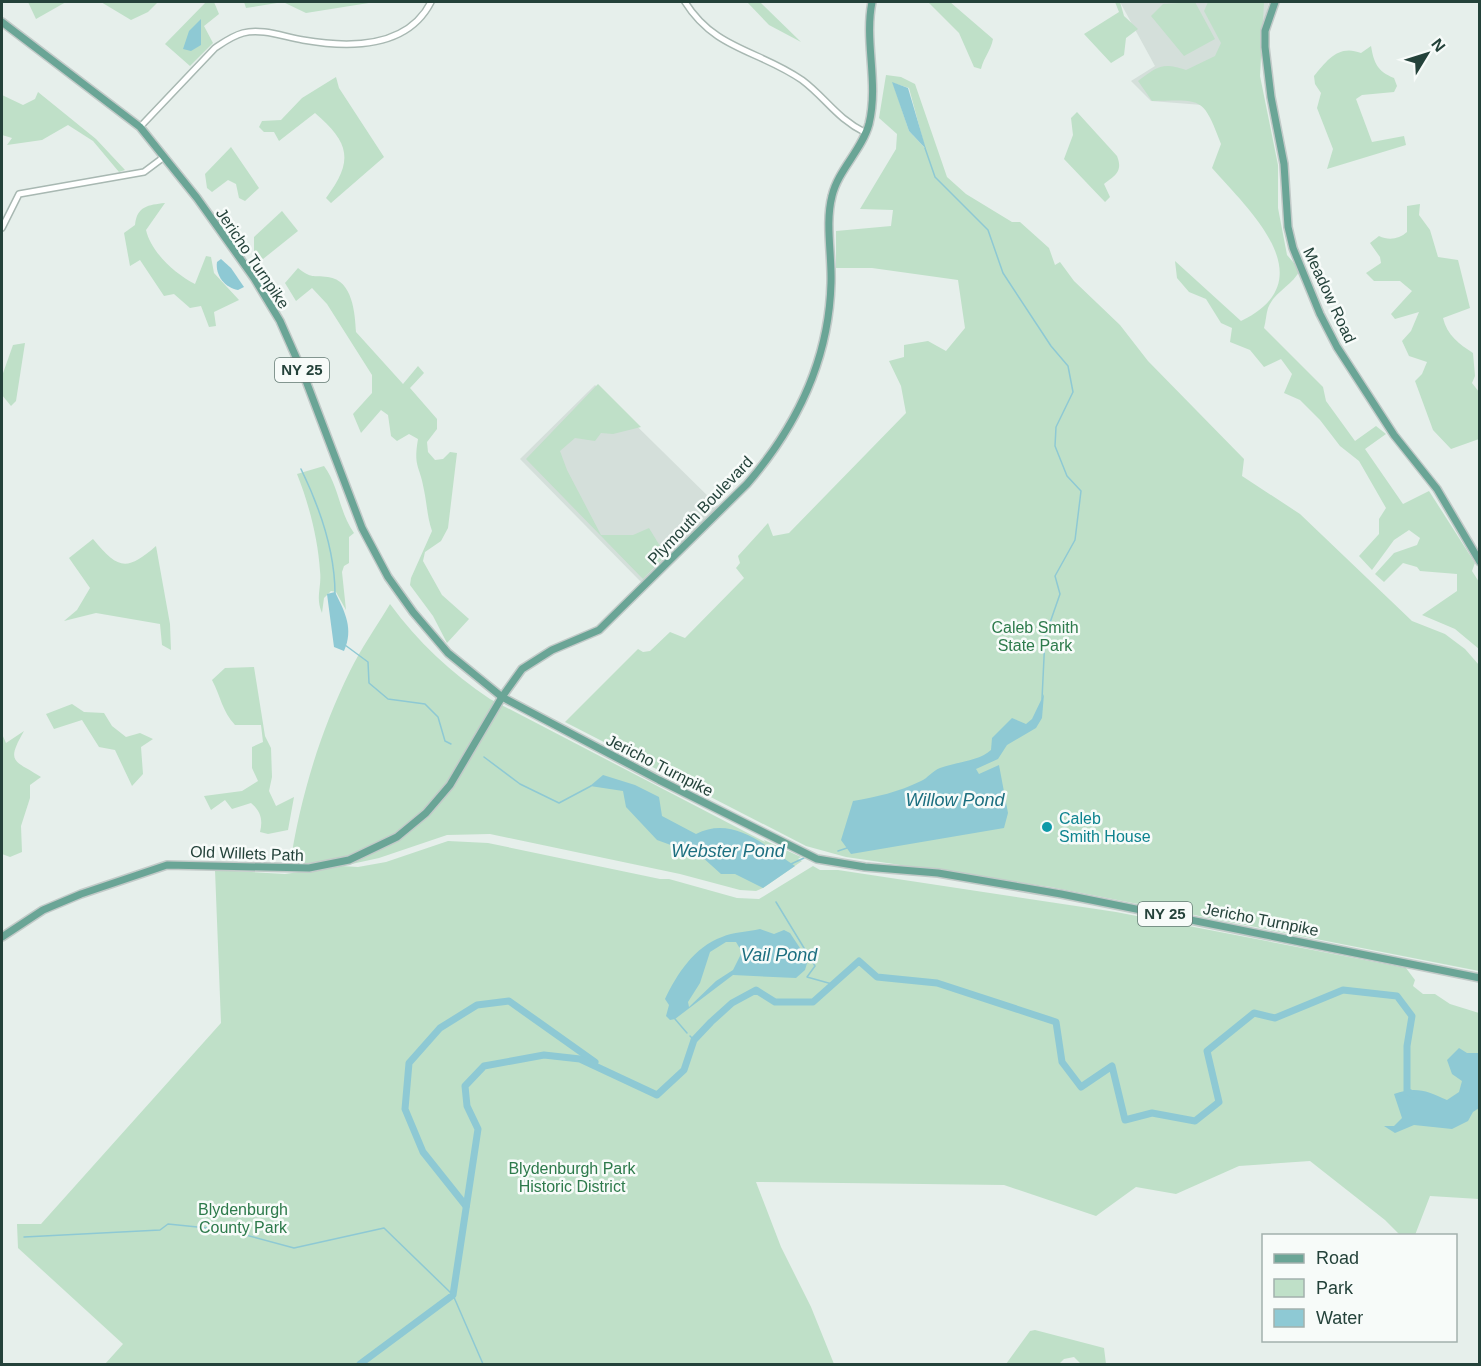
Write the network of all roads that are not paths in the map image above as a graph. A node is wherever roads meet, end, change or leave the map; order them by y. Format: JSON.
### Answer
{"nodes":[{"id":1,"x":431,"y":2,"type":"edge"},
{"id":2,"x":685,"y":2,"type":"edge"},
{"id":3,"x":872,"y":2,"type":"edge"},
{"id":4,"x":1275,"y":2,"type":"edge"},
{"id":5,"x":2,"y":21,"type":"edge"},
{"id":6,"x":140,"y":127,"type":"junction"},
{"id":7,"x":866,"y":133,"type":"junction"},
{"id":8,"x":164,"y":157,"type":"junction"},
{"id":9,"x":2,"y":228,"type":"edge"},
{"id":10,"x":1479,"y":562,"type":"edge"},
{"id":11,"x":502,"y":697,"type":"junction"},
{"id":12,"x":2,"y":937,"type":"edge"},
{"id":13,"x":1479,"y":978,"type":"edge"}],
"edges":[{"from":1,"to":6,"type":"street"},
{"from":2,"to":7,"type":"street"},
{"from":3,"to":7,"type":"main road","name":"Plymouth Boulevard"},
{"from":4,"to":10,"type":"main road","name":"Meadow Road"},
{"from":5,"to":6,"type":"main road","number":"NY 25"},
{"from":6,"to":8,"type":"main road","name":"Jericho Turnpike","number":"NY 25"},
{"from":7,"to":11,"type":"main road","name":"Plymouth Boulevard"},
{"from":8,"to":9,"type":"street"},
{"from":8,"to":11,"type":"main road","name":"Jericho Turnpike","number":"NY 25"},
{"from":11,"to":12,"type":"main road","name":"Old Willets Path"},
{"from":11,"to":13,"type":"main road","name":"Jericho Turnpike","number":"NY 25"}]}
